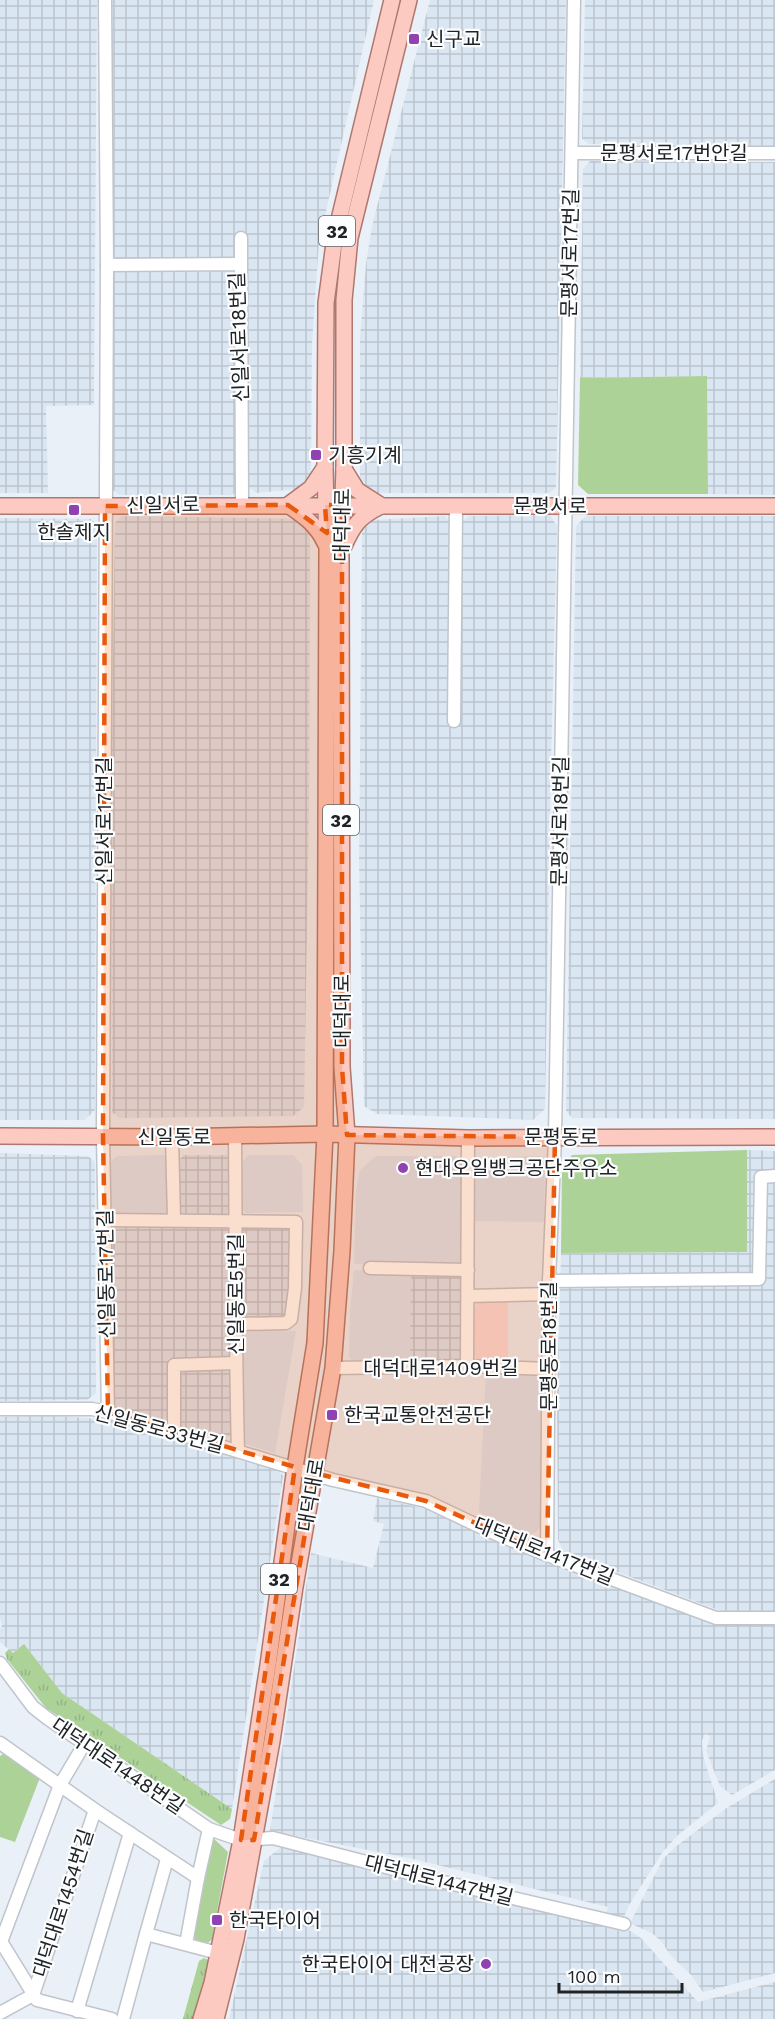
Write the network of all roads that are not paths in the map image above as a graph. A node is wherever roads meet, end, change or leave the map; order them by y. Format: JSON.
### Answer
{"nodes":[{"id":1,"x":105,"y":0,"type":"edge"},
{"id":2,"x":392,"y":0,"type":"edge"},
{"id":3,"x":409,"y":0,"type":"edge"},
{"id":4,"x":574,"y":0,"type":"edge"},
{"id":5,"x":572,"y":153,"type":"junction"},
{"id":6,"x":775,"y":153,"type":"edge"},
{"id":7,"x":242,"y":238,"type":"dead end"},
{"id":8,"x":241,"y":264,"type":"junction"},
{"id":9,"x":107,"y":265,"type":"junction"},
{"id":10,"x":325,"y":467,"type":"junction"},
{"id":11,"x":344,"y":468,"type":"junction"},
{"id":12,"x":242,"y":504,"type":"junction"},
{"id":13,"x":288,"y":505,"type":"junction"},
{"id":14,"x":325,"y":505,"type":"junction"},
{"id":15,"x":342,"y":505,"type":"junction"},
{"id":16,"x":0,"y":506,"type":"edge"},
{"id":17,"x":105,"y":506,"type":"junction"},
{"id":18,"x":382,"y":506,"type":"junction"},
{"id":19,"x":456,"y":506,"type":"junction"},
{"id":20,"x":565,"y":506,"type":"junction"},
{"id":21,"x":775,"y":506,"type":"edge"},
{"id":22,"x":334,"y":550,"type":"junction"},
{"id":23,"x":454,"y":721,"type":"dead end"},
{"id":24,"x":325,"y":1134,"type":"junction"},
{"id":25,"x":347,"y":1135,"type":"junction"},
{"id":26,"x":0,"y":1136,"type":"edge"},
{"id":27,"x":103,"y":1136,"type":"junction"},
{"id":28,"x":172,"y":1137,"type":"junction"},
{"id":29,"x":235,"y":1137,"type":"junction"},
{"id":30,"x":555,"y":1137,"type":"junction"},
{"id":31,"x":775,"y":1137,"type":"edge"},
{"id":32,"x":468,"y":1138,"type":"junction"},
{"id":33,"x":775,"y":1176,"type":"edge"},
{"id":34,"x":105,"y":1220,"type":"junction"},
{"id":35,"x":174,"y":1220,"type":"junction"},
{"id":36,"x":236,"y":1221,"type":"junction"},
{"id":37,"x":370,"y":1268,"type":"dead end"},
{"id":38,"x":468,"y":1270,"type":"junction"},
{"id":39,"x":550,"y":1288,"type":"junction"},
{"id":40,"x":468,"y":1296,"type":"junction"},
{"id":41,"x":237,"y":1324,"type":"junction"},
{"id":42,"x":236,"y":1363,"type":"junction"},
{"id":43,"x":467,"y":1366,"type":"junction"},
{"id":44,"x":333,"y":1368,"type":"junction"},
{"id":45,"x":550,"y":1369,"type":"junction"},
{"id":46,"x":0,"y":1409,"type":"edge"},
{"id":47,"x":108,"y":1412,"type":"junction"},
{"id":48,"x":174,"y":1430,"type":"junction"},
{"id":49,"x":238,"y":1451,"type":"junction"},
{"id":50,"x":295,"y":1467,"type":"junction"},
{"id":51,"x":315,"y":1473,"type":"junction"},
{"id":52,"x":547,"y":1555,"type":"junction"},
{"id":53,"x":775,"y":1618,"type":"edge"},
{"id":54,"x":0,"y":1663,"type":"edge"},
{"id":55,"x":0,"y":1743,"type":"edge"},
{"id":56,"x":85,"y":1743,"type":"junction"},
{"id":57,"x":60,"y":1785,"type":"junction"},
{"id":58,"x":94,"y":1810,"type":"junction"},
{"id":59,"x":209,"y":1828,"type":"junction"},
{"id":60,"x":130,"y":1833,"type":"junction"},
{"id":61,"x":248,"y":1840,"type":"junction"},
{"id":62,"x":167,"y":1859,"type":"junction"},
{"id":63,"x":198,"y":1878,"type":"junction"},
{"id":64,"x":624,"y":1924,"type":"dead end"},
{"id":65,"x":146,"y":1934,"type":"junction"},
{"id":66,"x":1,"y":1941,"type":"edge"},
{"id":67,"x":186,"y":1944,"type":"junction"},
{"id":68,"x":218,"y":1953,"type":"junction"},
{"id":69,"x":33,"y":1995,"type":"junction"},
{"id":70,"x":77,"y":2011,"type":"junction"},
{"id":71,"x":0,"y":2013,"type":"edge"},
{"id":72,"x":112,"y":2019,"type":"edge"},
{"id":73,"x":123,"y":2019,"type":"edge"},
{"id":74,"x":201,"y":2019,"type":"edge"},
{"id":75,"x":216,"y":2019,"type":"edge"}],
"edges":[{"from":1,"to":9,"type":"street"},
{"from":2,"to":10,"type":"main road","name":"대덕대로","number":"32"},
{"from":3,"to":11,"type":"main road","name":"대덕대로","number":"32"},
{"from":4,"to":5,"type":"street","name":"문평서로17번길"},
{"from":5,"to":6,"type":"street","name":"문평서로17번안길"},
{"from":5,"to":20,"type":"street","name":"문평서로17번길"},
{"from":7,"to":8,"type":"street"},
{"from":8,"to":9,"type":"street","name":"신일서로18번길"},
{"from":8,"to":12,"type":"street","name":"신일서로18번길"},
{"from":9,"to":17,"type":"street"},
{"from":10,"to":13,"type":"main road"},
{"from":10,"to":14,"type":"main road","name":"대덕대로","number":"32"},
{"from":11,"to":15,"type":"main road","name":"대덕대로","number":"32"},
{"from":11,"to":18,"type":"main road"},
{"from":12,"to":13,"type":"main road","name":"신일서로"},
{"from":12,"to":17,"type":"main road","name":"신일서로"},
{"from":13,"to":14,"type":"main road","name":"신일서로"},
{"from":13,"to":22,"type":"main road"},
{"from":14,"to":15,"type":"main road","name":"문평서로"},
{"from":14,"to":22,"type":"main road","name":"대덕대로","number":"32"},
{"from":15,"to":18,"type":"main road","name":"문평서로"},
{"from":15,"to":22,"type":"main road","name":"대덕대로","number":"32"},
{"from":16,"to":17,"type":"main road","name":"신일서로"},
{"from":17,"to":27,"type":"street","name":"신일서로17번길"},
{"from":18,"to":19,"type":"main road","name":"문평서로"},
{"from":18,"to":22,"type":"main road"},
{"from":19,"to":20,"type":"main road","name":"문평서로"},
{"from":19,"to":23,"type":"street"},
{"from":20,"to":21,"type":"main road","name":"문평서로"},
{"from":20,"to":30,"type":"street","name":"문평서로18번길"},
{"from":22,"to":24,"type":"main road","name":"대덕대로","number":"32"},
{"from":22,"to":25,"type":"main road","name":"대덕대로","number":"32"},
{"from":24,"to":25,"type":"main road","name":"신일동로"},
{"from":24,"to":29,"type":"main road","name":"신일동로"},
{"from":24,"to":50,"type":"main road","name":"대덕대로","number":"32"},
{"from":25,"to":32,"type":"main road","name":"문평동로"},
{"from":25,"to":44,"type":"main road","name":"대덕대로","number":"32"},
{"from":26,"to":27,"type":"main road","name":"신일동로"},
{"from":27,"to":28,"type":"main road","name":"신일동로"},
{"from":27,"to":34,"type":"street","name":"신일동로17번길"},
{"from":28,"to":29,"type":"main road","name":"신일동로"},
{"from":28,"to":35,"type":"street"},
{"from":29,"to":36,"type":"street","name":"신일동로5번길"},
{"from":30,"to":31,"type":"main road","name":"문평동로"},
{"from":30,"to":32,"type":"main road","name":"문평동로"},
{"from":30,"to":39,"type":"street","name":"문평동로18번길"},
{"from":32,"to":38,"type":"street"},
{"from":33,"to":39,"type":"street"},
{"from":34,"to":35,"type":"street"},
{"from":34,"to":47,"type":"street","name":"신일동로17번길"},
{"from":35,"to":36,"type":"street"},
{"from":36,"to":41,"type":"street","name":"신일동로5번길"},
{"from":36,"to":41,"type":"street"},
{"from":37,"to":38,"type":"street"},
{"from":38,"to":40,"type":"street"},
{"from":39,"to":40,"type":"street"},
{"from":39,"to":45,"type":"street","name":"문평동로18번길"},
{"from":40,"to":43,"type":"street"},
{"from":41,"to":42,"type":"street","name":"신일동로5번길"},
{"from":42,"to":48,"type":"street"},
{"from":42,"to":49,"type":"street","name":"신일동로5번길"},
{"from":43,"to":44,"type":"street","name":"대덕대로1409번길"},
{"from":43,"to":45,"type":"street","name":"대덕대로1409번길"},
{"from":44,"to":51,"type":"main road","name":"대덕대로","number":"32"},
{"from":45,"to":52,"type":"street","name":"문평동로18번길"},
{"from":46,"to":47,"type":"street","name":"신일동로33번길"},
{"from":47,"to":48,"type":"street","name":"신일동로33번길"},
{"from":48,"to":49,"type":"street","name":"신일동로33번길"},
{"from":49,"to":50,"type":"street","name":"신일동로33번길"},
{"from":50,"to":51,"type":"street","name":"신일동로33번길"},
{"from":50,"to":61,"type":"main road","name":"대덕대로","number":"32"},
{"from":51,"to":52,"type":"street","name":"대덕대로1417번길"},
{"from":51,"to":61,"type":"main road","name":"대덕대로","number":"32"},
{"from":52,"to":53,"type":"street","name":"대덕대로1417번길"},
{"from":54,"to":56,"type":"street","name":"대덕대로1448번길"},
{"from":55,"to":57,"type":"street","name":"대덕대로1454번길"},
{"from":56,"to":57,"type":"street","name":"대덕대로1454번길"},
{"from":56,"to":59,"type":"street","name":"대덕대로1448번길"},
{"from":57,"to":58,"type":"street","name":"대덕대로1454번길"},
{"from":57,"to":66,"type":"street","name":"대덕대로1454번길"},
{"from":58,"to":60,"type":"street","name":"대덕대로1454번길"},
{"from":58,"to":69,"type":"street","name":"대덕대로1454번길"},
{"from":59,"to":61,"type":"street","name":"대덕대로1448번길"},
{"from":59,"to":63,"type":"street"},
{"from":60,"to":62,"type":"street","name":"대덕대로1454번길"},
{"from":60,"to":70,"type":"street"},
{"from":61,"to":64,"type":"street","name":"대덕대로1447번길"},
{"from":61,"to":68,"type":"main road","name":"대덕대로","number":"32"},
{"from":61,"to":75,"type":"main road","name":"대덕대로","number":"32"},
{"from":62,"to":63,"type":"street","name":"대덕대로1454번길"},
{"from":62,"to":65,"type":"street"},
{"from":63,"to":67,"type":"street"},
{"from":65,"to":67,"type":"street"},
{"from":65,"to":73,"type":"street"},
{"from":66,"to":69,"type":"street"},
{"from":67,"to":68,"type":"street"},
{"from":68,"to":74,"type":"main road","name":"대덕대로","number":"32"},
{"from":69,"to":70,"type":"street"},
{"from":69,"to":71,"type":"street","name":"대덕대로1454번길"},
{"from":70,"to":72,"type":"street"}]}
